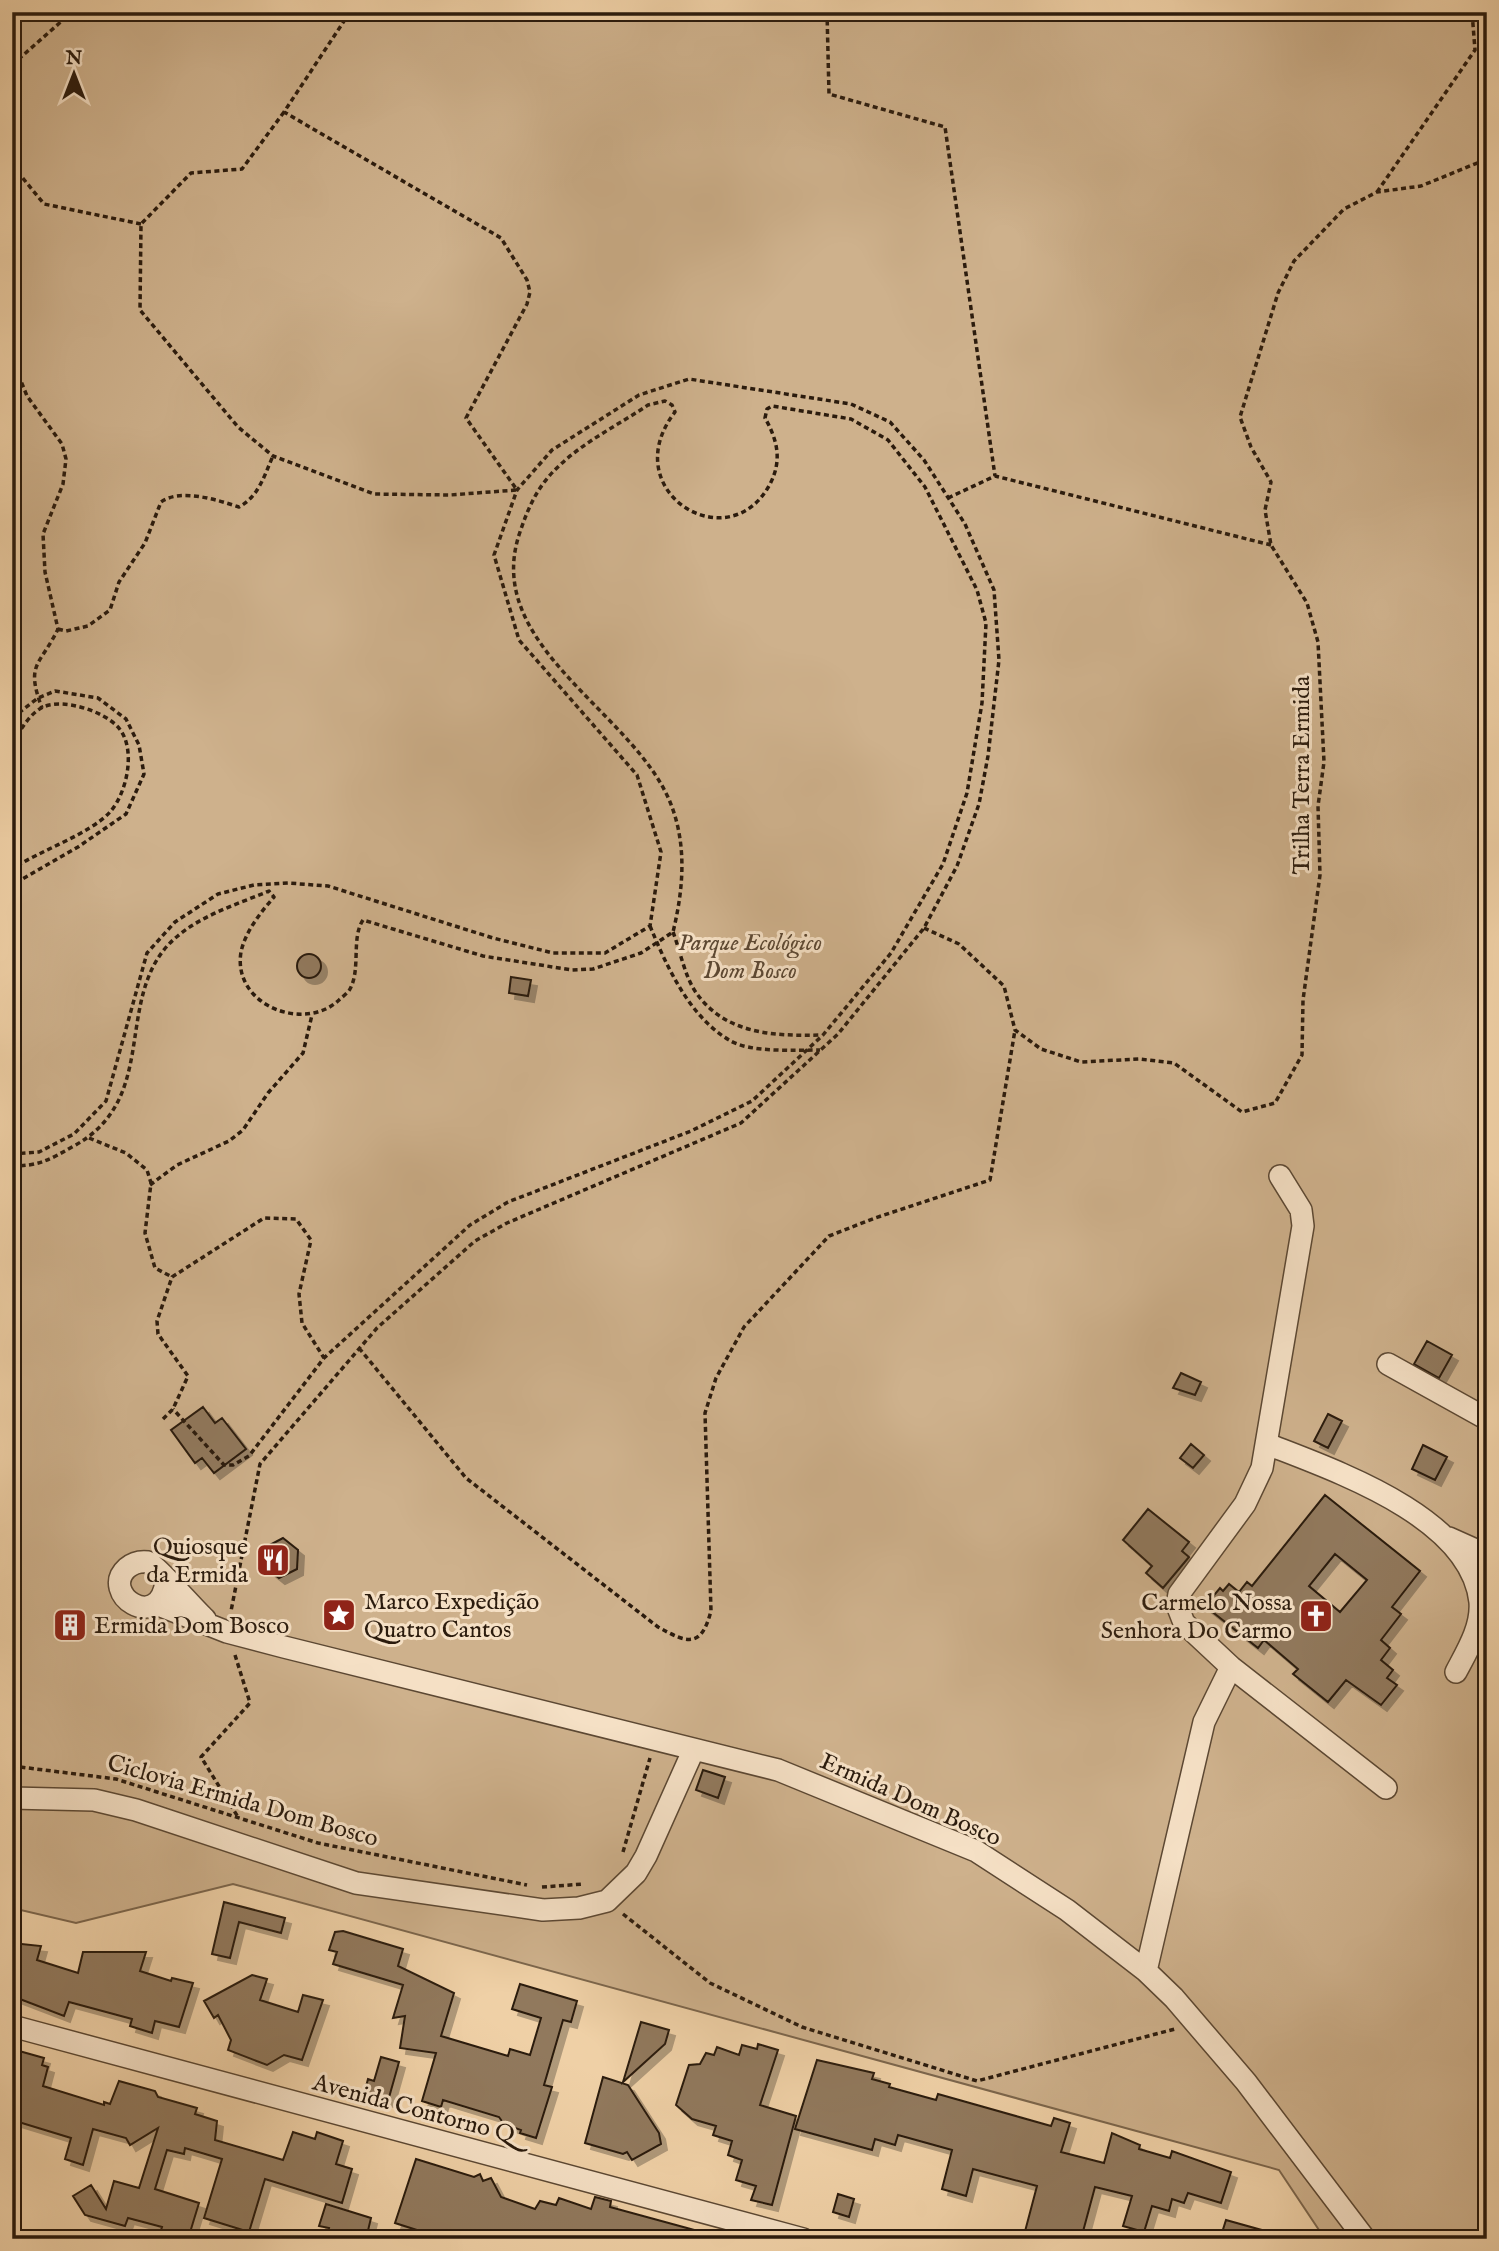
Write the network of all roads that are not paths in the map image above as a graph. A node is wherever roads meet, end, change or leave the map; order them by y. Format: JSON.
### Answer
{"nodes":[{"id":1,"x":1280,"y":1176,"type":"dead end"},
{"id":2,"x":1388,"y":1364,"type":"dead end"},
{"id":3,"x":1487,"y":1419,"type":"edge"},
{"id":4,"x":1267,"y":1444,"type":"junction"},
{"id":5,"x":1449,"y":1538,"type":"junction"},
{"id":6,"x":1487,"y":1555,"type":"edge"},
{"id":7,"x":166,"y":1581,"type":"junction"},
{"id":8,"x":156,"y":1604,"type":"junction"},
{"id":9,"x":219,"y":1629,"type":"junction"},
{"id":10,"x":1231,"y":1667,"type":"junction"},
{"id":11,"x":1457,"y":1672,"type":"dead end"},
{"id":12,"x":693,"y":1751,"type":"junction"},
{"id":13,"x":1386,"y":1787,"type":"dead end"},
{"id":14,"x":12,"y":1798,"type":"edge"},
{"id":15,"x":1146,"y":1971,"type":"junction"},
{"id":16,"x":12,"y":2026,"type":"edge"},
{"id":17,"x":803,"y":2239,"type":"edge"},
{"id":18,"x":1365,"y":2239,"type":"edge"}],
"edges":[{"from":1,"to":4,"type":"street"},
{"from":2,"to":3,"type":"street"},
{"from":4,"to":5,"type":"street"},
{"from":4,"to":10,"type":"street"},
{"from":5,"to":6,"type":"street"},
{"from":5,"to":11,"type":"street"},
{"from":7,"to":8,"type":"street"},
{"from":7,"to":8,"type":"street"},
{"from":7,"to":9,"type":"street"},
{"from":8,"to":9,"type":"street","name":"Ermida Dom Bosco"},
{"from":9,"to":12,"type":"street","name":"Ermida Dom Bosco"},
{"from":10,"to":13,"type":"street"},
{"from":10,"to":15,"type":"street"},
{"from":12,"to":14,"type":"street"},
{"from":12,"to":15,"type":"street","name":"Ermida Dom Bosco"},
{"from":15,"to":18,"type":"street","name":"Ermida Dom Bosco"},
{"from":16,"to":17,"type":"street","name":"Avenida Contorno Q"}]}
